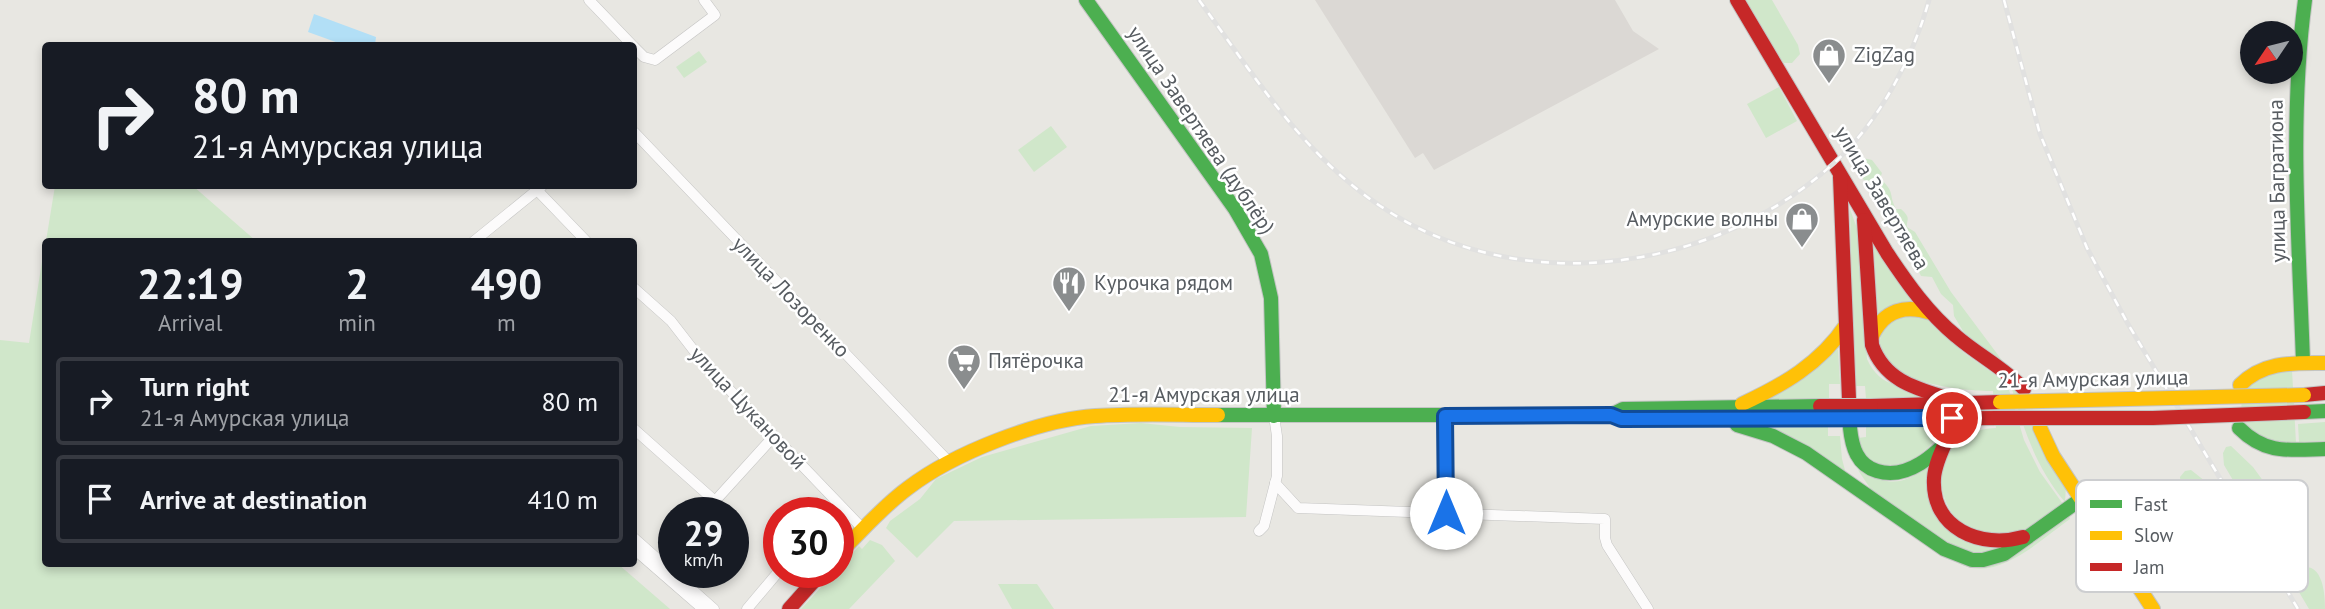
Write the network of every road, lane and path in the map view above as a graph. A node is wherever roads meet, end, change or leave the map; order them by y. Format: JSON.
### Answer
{"nodes":[{"id":1,"x":589,"y":0,"type":"edge"},
{"id":2,"x":704,"y":0,"type":"edge"},
{"id":3,"x":1086,"y":0,"type":"edge"},
{"id":4,"x":1737,"y":0,"type":"edge"},
{"id":5,"x":2305,"y":0,"type":"edge"},
{"id":6,"x":629,"y":42,"type":"edge"},
{"id":7,"x":637,"y":50,"type":"edge"},
{"id":8,"x":637,"y":135,"type":"edge"},
{"id":9,"x":1839,"y":171,"type":"junction"},
{"id":10,"x":538,"y":189,"type":"edge"},
{"id":11,"x":540,"y":189,"type":"edge"},
{"id":12,"x":1858,"y":202,"type":"junction"},
{"id":13,"x":1842,"y":206,"type":"junction"},
{"id":14,"x":477,"y":238,"type":"edge"},
{"id":15,"x":583,"y":238,"type":"edge"},
{"id":16,"x":637,"y":291,"type":"edge"},
{"id":17,"x":1932,"y":313,"type":"junction"},
{"id":18,"x":1847,"y":323,"type":"junction"},
{"id":19,"x":1872,"y":338,"type":"junction"},
{"id":20,"x":2303,"y":362,"type":"junction"},
{"id":21,"x":2325,"y":363,"type":"edge"},
{"id":22,"x":2240,"y":385,"type":"dead end"},
{"id":23,"x":2024,"y":389,"type":"dead end"},
{"id":24,"x":2325,"y":393,"type":"edge"},
{"id":25,"x":1849,"y":400,"type":"dead end"},
{"id":26,"x":1960,"y":402,"type":"junction"},
{"id":27,"x":2325,"y":411,"type":"edge"},
{"id":28,"x":1871,"y":412,"type":"junction"},
{"id":29,"x":1732,"y":414,"type":"junction"},
{"id":30,"x":1274,"y":416,"type":"junction"},
{"id":31,"x":1445,"y":416,"type":"junction"},
{"id":32,"x":1972,"y":418,"type":"junction"},
{"id":33,"x":2040,"y":428,"type":"dead end"},
{"id":34,"x":2239,"y":428,"type":"dead end"},
{"id":35,"x":637,"y":432,"type":"edge"},
{"id":36,"x":774,"y":436,"type":"junction"},
{"id":37,"x":1948,"y":437,"type":"junction"},
{"id":38,"x":2325,"y":449,"type":"edge"},
{"id":39,"x":949,"y":462,"type":"junction"},
{"id":40,"x":1275,"y":483,"type":"junction"},
{"id":41,"x":2076,"y":491,"type":"edge"},
{"id":42,"x":1868,"y":496,"type":"junction"},
{"id":43,"x":831,"y":497,"type":"edge"},
{"id":44,"x":2076,"y":503,"type":"edge"},
{"id":45,"x":1446,"y":513,"type":"junction"},
{"id":46,"x":854,"y":520,"type":"edge"},
{"id":47,"x":862,"y":528,"type":"junction"},
{"id":48,"x":1259,"y":531,"type":"dead end"},
{"id":49,"x":2034,"y":533,"type":"junction"},
{"id":50,"x":854,"y":537,"type":"edge"},
{"id":51,"x":637,"y":541,"type":"edge"},
{"id":52,"x":637,"y":552,"type":"edge"},
{"id":53,"x":765,"y":588,"type":"edge"},
{"id":54,"x":808,"y":588,"type":"edge"},
{"id":55,"x":2142,"y":592,"type":"edge"},
{"id":56,"x":702,"y":609,"type":"edge"},
{"id":57,"x":714,"y":609,"type":"edge"},
{"id":58,"x":747,"y":609,"type":"edge"},
{"id":59,"x":789,"y":609,"type":"edge"},
{"id":60,"x":1648,"y":609,"type":"edge"},
{"id":61,"x":2153,"y":609,"type":"edge"}],
"edges":[{"from":1,"to":6,"type":"street"},
{"from":2,"to":7,"type":"street"},
{"from":3,"to":30,"type":"main road","name":"улица Завертяева (дублёр)"},
{"from":4,"to":9,"type":"main road","name":"улица Завертяева"},
{"from":5,"to":20,"type":"main road","name":"улица Багратиона"},
{"from":8,"to":39,"type":"street","name":"улица Лозоренко"},
{"from":9,"to":12,"type":"main road","name":"улица Завертяева"},
{"from":9,"to":13,"type":"main road"},
{"from":10,"to":14,"type":"street"},
{"from":11,"to":15,"type":"street"},
{"from":12,"to":13,"type":"main road"},
{"from":12,"to":17,"type":"main road","name":"улица Завертяева"},
{"from":12,"to":19,"type":"main road"},
{"from":13,"to":18,"type":"main road"},
{"from":16,"to":36,"type":"street","name":"улица Цукановой"},
{"from":17,"to":19,"type":"main road"},
{"from":17,"to":23,"type":"main road","name":"улица Завертяева"},
{"from":18,"to":25,"type":"main road"},
{"from":18,"to":29,"type":"main road"},
{"from":19,"to":26,"type":"main road"},
{"from":20,"to":21,"type":"main road"},
{"from":20,"to":22,"type":"main road"},
{"from":24,"to":26,"type":"main road","name":"21-я Амурская улица","bridge":true},
{"from":26,"to":28,"type":"main road","name":"21-я Амурская улица"},
{"from":27,"to":32,"type":"main road","name":"21-я Амурская улица","bridge":true},
{"from":28,"to":29,"type":"main road","name":"21-я Амурская улица","bridge":true},
{"from":28,"to":32,"type":"main road","name":"21-я Амурская улица"},
{"from":29,"to":31,"type":"main road","name":"21-я Амурская улица"},
{"from":29,"to":42,"type":"main road"},
{"from":30,"to":31,"type":"main road","name":"21-я Амурская улица"},
{"from":30,"to":39,"type":"main road","name":"21-я Амурская улица"},
{"from":30,"to":40,"type":"street"},
{"from":31,"to":45,"type":"street"},
{"from":32,"to":37,"type":"main road"},
{"from":33,"to":41,"type":"main road"},
{"from":34,"to":38,"type":"main road"},
{"from":35,"to":36,"type":"street"},
{"from":36,"to":43,"type":"street","name":"улица Цукановой"},
{"from":37,"to":42,"type":"main road"},
{"from":37,"to":49,"type":"main road"},
{"from":39,"to":47,"type":"main road","name":"21-я Амурская улица"},
{"from":40,"to":45,"type":"street"},
{"from":40,"to":48,"type":"street"},
{"from":42,"to":49,"type":"main road"},
{"from":44,"to":49,"type":"main road"},
{"from":45,"to":60,"type":"street"},
{"from":46,"to":47,"type":"street","name":"улица Цукановой"},
{"from":47,"to":50,"type":"main road","name":"21-я Амурская улица"},
{"from":51,"to":57,"type":"street"},
{"from":52,"to":56,"type":"street"},
{"from":53,"to":58,"type":"street"},
{"from":54,"to":59,"type":"main road"},
{"from":55,"to":61,"type":"main road"}]}
